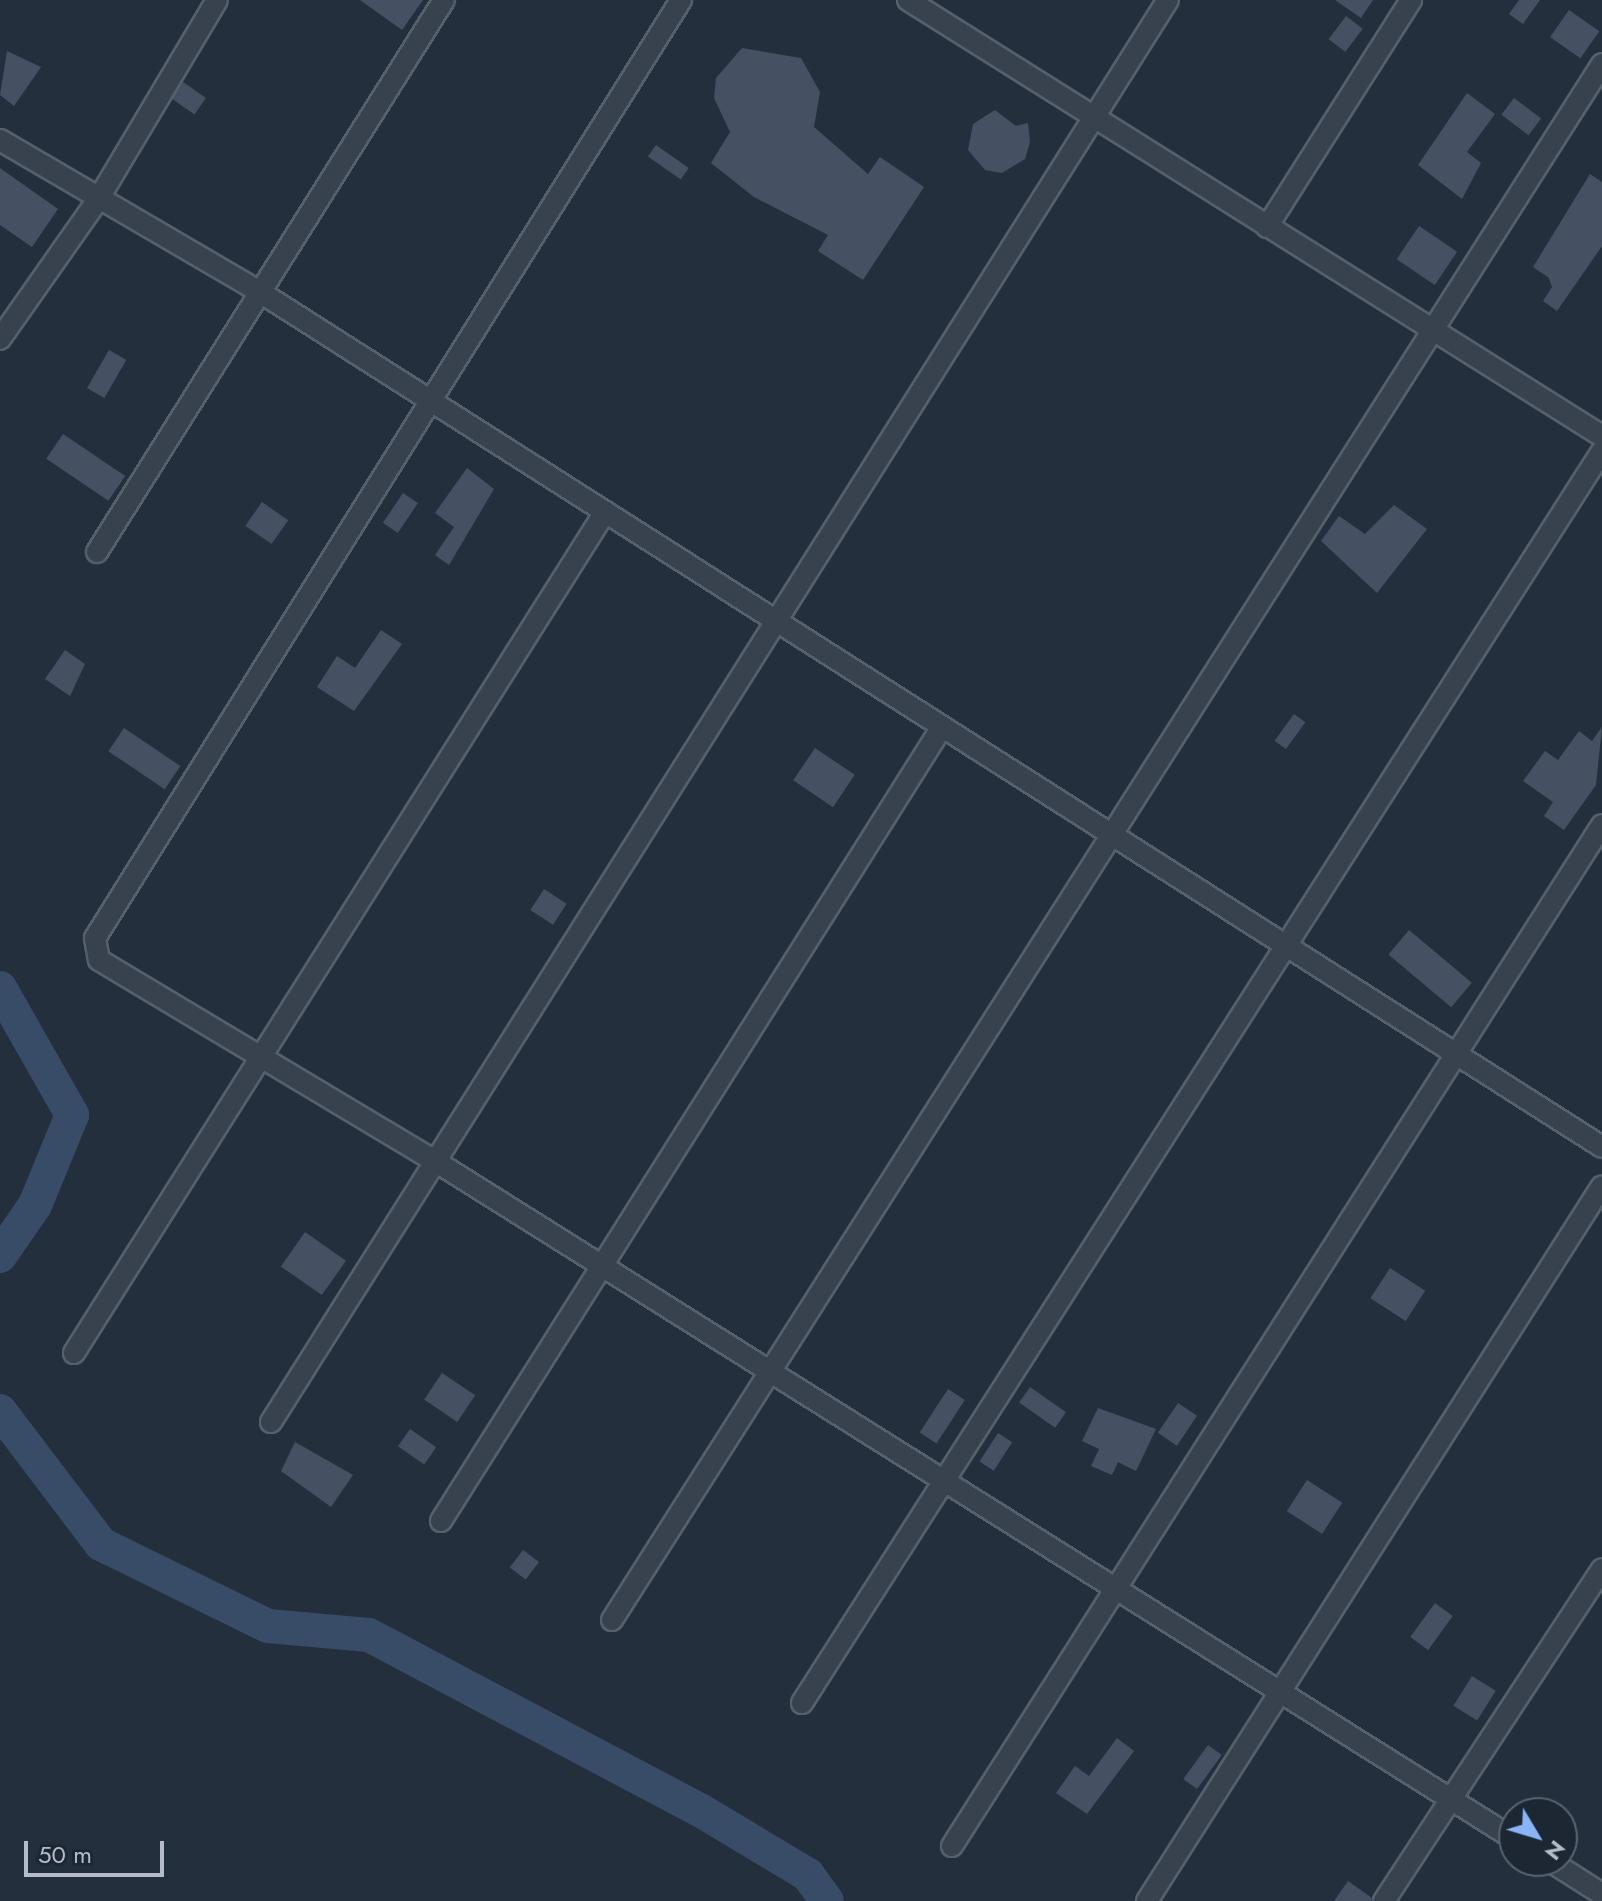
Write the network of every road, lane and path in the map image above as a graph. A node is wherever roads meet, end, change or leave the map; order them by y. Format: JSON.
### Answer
{"nodes":[{"id":1,"x":217,"y":0,"type":"edge"},
{"id":2,"x":444,"y":0,"type":"edge"},
{"id":3,"x":681,"y":0,"type":"edge"},
{"id":4,"x":1168,"y":0,"type":"edge"},
{"id":5,"x":1411,"y":0,"type":"edge"},
{"id":6,"x":919,"y":3,"type":"edge"},
{"id":7,"x":1602,"y":64,"type":"edge"},
{"id":8,"x":1092,"y":116,"type":"junction"},
{"id":9,"x":0,"y":140,"type":"edge"},
{"id":10,"x":99,"y":198,"type":"junction"},
{"id":11,"x":1267,"y":227,"type":"junction"},
{"id":12,"x":260,"y":292,"type":"junction"},
{"id":13,"x":1434,"y":331,"type":"junction"},
{"id":14,"x":0,"y":339,"type":"edge"},
{"id":15,"x":430,"y":401,"type":"junction"},
{"id":16,"x":1602,"y":436,"type":"edge"},
{"id":17,"x":1602,"y":451,"type":"edge"},
{"id":18,"x":605,"y":512,"type":"junction"},
{"id":19,"x":97,"y":552,"type":"dead end"},
{"id":20,"x":775,"y":620,"type":"junction"},
{"id":21,"x":942,"y":727,"type":"junction"},
{"id":22,"x":1602,"y":825,"type":"edge"},
{"id":23,"x":1113,"y":836,"type":"junction"},
{"id":24,"x":1286,"y":946,"type":"junction"},
{"id":25,"x":1457,"y":1055,"type":"junction"},
{"id":26,"x":255,"y":1057,"type":"junction"},
{"id":27,"x":1602,"y":1147,"type":"edge"},
{"id":28,"x":435,"y":1161,"type":"junction"},
{"id":29,"x":1602,"y":1186,"type":"edge"},
{"id":30,"x":602,"y":1266,"type":"junction"},
{"id":31,"x":74,"y":1353,"type":"dead end"},
{"id":32,"x":771,"y":1372,"type":"junction"},
{"id":33,"x":271,"y":1422,"type":"dead end"},
{"id":34,"x":944,"y":1481,"type":"junction"},
{"id":35,"x":441,"y":1521,"type":"dead end"},
{"id":36,"x":1602,"y":1569,"type":"edge"},
{"id":37,"x":1116,"y":1589,"type":"junction"},
{"id":38,"x":612,"y":1620,"type":"dead end"},
{"id":39,"x":1280,"y":1692,"type":"junction"},
{"id":40,"x":802,"y":1703,"type":"dead end"},
{"id":41,"x":1451,"y":1799,"type":"junction"},
{"id":42,"x":1498,"y":1829,"type":"edge"},
{"id":43,"x":952,"y":1846,"type":"dead end"},
{"id":44,"x":1575,"y":1877,"type":"edge"},
{"id":45,"x":1602,"y":1894,"type":"edge"},
{"id":46,"x":1147,"y":1901,"type":"edge"},
{"id":47,"x":1384,"y":1901,"type":"edge"}],
"edges":[{"from":1,"to":10,"type":"street"},
{"from":2,"to":12,"type":"street"},
{"from":3,"to":15,"type":"street"},
{"from":4,"to":8,"type":"street"},
{"from":5,"to":11,"type":"street"},
{"from":6,"to":8,"type":"street"},
{"from":7,"to":13,"type":"street"},
{"from":8,"to":11,"type":"street"},
{"from":8,"to":20,"type":"street"},
{"from":9,"to":10,"type":"street"},
{"from":10,"to":12,"type":"street"},
{"from":10,"to":14,"type":"street"},
{"from":11,"to":13,"type":"street"},
{"from":12,"to":15,"type":"street"},
{"from":12,"to":19,"type":"street"},
{"from":13,"to":16,"type":"street"},
{"from":13,"to":23,"type":"street"},
{"from":15,"to":18,"type":"street"},
{"from":15,"to":26,"type":"street"},
{"from":17,"to":24,"type":"street"},
{"from":18,"to":20,"type":"street"},
{"from":18,"to":26,"type":"street"},
{"from":20,"to":21,"type":"street"},
{"from":20,"to":28,"type":"street"},
{"from":21,"to":23,"type":"street"},
{"from":21,"to":30,"type":"street"},
{"from":22,"to":25,"type":"street"},
{"from":23,"to":24,"type":"street"},
{"from":23,"to":32,"type":"street"},
{"from":24,"to":25,"type":"street"},
{"from":24,"to":34,"type":"street"},
{"from":25,"to":27,"type":"street"},
{"from":25,"to":37,"type":"street"},
{"from":26,"to":28,"type":"street"},
{"from":26,"to":31,"type":"street"},
{"from":28,"to":30,"type":"street"},
{"from":28,"to":33,"type":"street"},
{"from":29,"to":39,"type":"street"},
{"from":30,"to":32,"type":"street"},
{"from":30,"to":35,"type":"street"},
{"from":32,"to":34,"type":"street"},
{"from":32,"to":38,"type":"street"},
{"from":34,"to":37,"type":"street"},
{"from":34,"to":40,"type":"street"},
{"from":36,"to":41,"type":"street"},
{"from":37,"to":39,"type":"street"},
{"from":37,"to":43,"type":"street"},
{"from":39,"to":41,"type":"street"},
{"from":39,"to":46,"type":"street"},
{"from":41,"to":42,"type":"street"},
{"from":41,"to":47,"type":"street"},
{"from":44,"to":45,"type":"street"}]}
